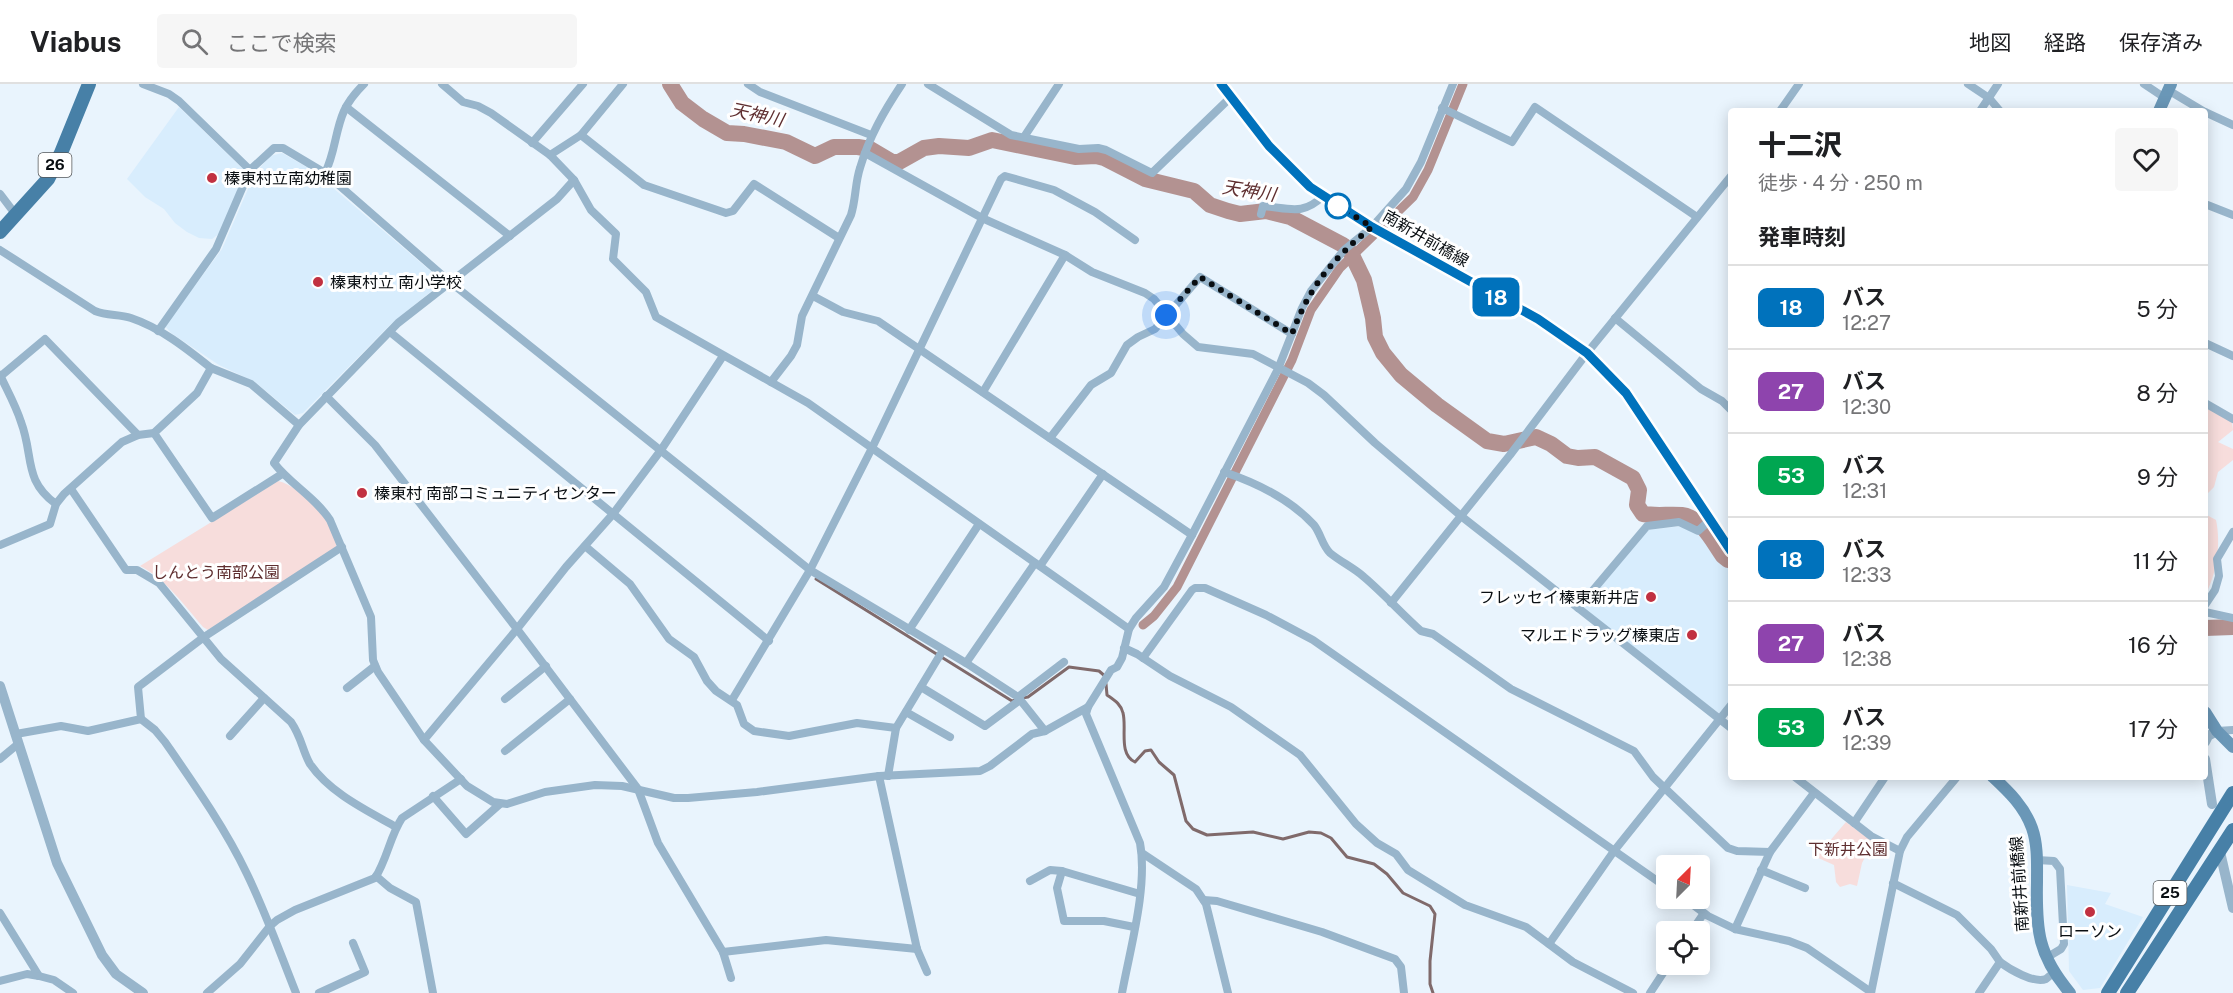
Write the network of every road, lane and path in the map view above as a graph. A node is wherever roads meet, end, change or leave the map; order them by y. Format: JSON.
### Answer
{"nodes":[{"id":1,"x":89,"y":84,"type":"edge"},
{"id":2,"x":143,"y":84,"type":"edge"},
{"id":3,"x":364,"y":84,"type":"edge"},
{"id":4,"x":442,"y":84,"type":"edge"},
{"id":5,"x":583,"y":84,"type":"edge"},
{"id":6,"x":622,"y":84,"type":"edge"},
{"id":7,"x":748,"y":84,"type":"edge"},
{"id":8,"x":902,"y":84,"type":"edge"},
{"id":9,"x":928,"y":84,"type":"edge"},
{"id":10,"x":1059,"y":84,"type":"edge"},
{"id":11,"x":1221,"y":84,"type":"edge"},
{"id":12,"x":1453,"y":84,"type":"edge"},
{"id":13,"x":1799,"y":84,"type":"edge"},
{"id":14,"x":1968,"y":84,"type":"edge"},
{"id":15,"x":1998,"y":84,"type":"edge"},
{"id":16,"x":2144,"y":84,"type":"edge"},
{"id":17,"x":2168,"y":91,"type":"edge"},
{"id":18,"x":1231,"y":97,"type":"junction"},
{"id":19,"x":1989,"y":98,"type":"junction"},
{"id":20,"x":346,"y":107,"type":"junction"},
{"id":21,"x":1782,"y":108,"type":"edge"},
{"id":22,"x":1982,"y":108,"type":"edge"},
{"id":23,"x":1997,"y":108,"type":"edge"},
{"id":24,"x":2160,"y":108,"type":"edge"},
{"id":25,"x":2197,"y":108,"type":"edge"},
{"id":26,"x":1448,"y":111,"type":"junction"},
{"id":27,"x":2208,"y":114,"type":"edge"},
{"id":28,"x":2233,"y":125,"type":"edge"},
{"id":29,"x":581,"y":135,"type":"junction"},
{"id":30,"x":871,"y":135,"type":"junction"},
{"id":31,"x":1024,"y":137,"type":"junction"},
{"id":32,"x":532,"y":143,"type":"junction"},
{"id":33,"x":865,"y":153,"type":"junction"},
{"id":34,"x":550,"y":155,"type":"junction"},
{"id":35,"x":250,"y":170,"type":"junction"},
{"id":36,"x":325,"y":173,"type":"junction"},
{"id":37,"x":574,"y":180,"type":"junction"},
{"id":38,"x":1728,"y":180,"type":"edge"},
{"id":39,"x":0,"y":194,"type":"edge"},
{"id":40,"x":1323,"y":196,"type":"junction"},
{"id":41,"x":2208,"y":205,"type":"edge"},
{"id":42,"x":1262,"y":211,"type":"dead end"},
{"id":43,"x":16,"y":215,"type":"junction"},
{"id":44,"x":2233,"y":215,"type":"edge"},
{"id":45,"x":1697,"y":217,"type":"junction"},
{"id":46,"x":982,"y":218,"type":"junction"},
{"id":47,"x":1372,"y":227,"type":"junction"},
{"id":48,"x":0,"y":232,"type":"edge"},
{"id":49,"x":510,"y":236,"type":"junction"},
{"id":50,"x":839,"y":238,"type":"junction"},
{"id":51,"x":1135,"y":240,"type":"dead end"},
{"id":52,"x":0,"y":250,"type":"edge"},
{"id":53,"x":1065,"y":255,"type":"junction"},
{"id":54,"x":450,"y":282,"type":"junction"},
{"id":55,"x":813,"y":296,"type":"junction"},
{"id":56,"x":1166,"y":315,"type":"junction"},
{"id":57,"x":1615,"y":318,"type":"junction"},
{"id":58,"x":158,"y":331,"type":"junction"},
{"id":59,"x":390,"y":332,"type":"junction"},
{"id":60,"x":1292,"y":334,"type":"junction"},
{"id":61,"x":2208,"y":344,"type":"edge"},
{"id":62,"x":920,"y":348,"type":"junction"},
{"id":63,"x":1587,"y":353,"type":"junction"},
{"id":64,"x":723,"y":356,"type":"junction"},
{"id":65,"x":2233,"y":356,"type":"edge"},
{"id":66,"x":211,"y":368,"type":"junction"},
{"id":67,"x":1278,"y":369,"type":"junction"},
{"id":68,"x":0,"y":375,"type":"edge"},
{"id":69,"x":771,"y":382,"type":"junction"},
{"id":70,"x":984,"y":392,"type":"junction"},
{"id":71,"x":326,"y":396,"type":"junction"},
{"id":72,"x":2208,"y":405,"type":"edge"},
{"id":73,"x":1728,"y":407,"type":"edge"},
{"id":74,"x":2233,"y":419,"type":"edge"},
{"id":75,"x":299,"y":425,"type":"junction"},
{"id":76,"x":154,"y":433,"type":"junction"},
{"id":77,"x":138,"y":435,"type":"junction"},
{"id":78,"x":1050,"y":438,"type":"junction"},
{"id":79,"x":872,"y":448,"type":"junction"},
{"id":80,"x":661,"y":450,"type":"junction"},
{"id":81,"x":1224,"y":472,"type":"junction"},
{"id":82,"x":282,"y":474,"type":"junction"},
{"id":83,"x":1103,"y":474,"type":"junction"},
{"id":84,"x":71,"y":489,"type":"junction"},
{"id":85,"x":56,"y":504,"type":"junction"},
{"id":86,"x":613,"y":514,"type":"junction"},
{"id":87,"x":1461,"y":516,"type":"junction"},
{"id":88,"x":1710,"y":520,"type":"junction"},
{"id":89,"x":979,"y":524,"type":"junction"},
{"id":90,"x":2233,"y":532,"type":"edge"},
{"id":91,"x":1192,"y":535,"type":"junction"},
{"id":92,"x":0,"y":545,"type":"edge"},
{"id":93,"x":585,"y":546,"type":"junction"},
{"id":94,"x":1728,"y":547,"type":"edge"},
{"id":95,"x":342,"y":548,"type":"junction"},
{"id":96,"x":1037,"y":564,"type":"junction"},
{"id":97,"x":810,"y":570,"type":"junction"},
{"id":98,"x":2208,"y":600,"type":"edge"},
{"id":99,"x":1391,"y":603,"type":"junction"},
{"id":100,"x":1578,"y":608,"type":"junction"},
{"id":101,"x":2208,"y":613,"type":"edge"},
{"id":102,"x":2233,"y":618,"type":"edge"},
{"id":103,"x":517,"y":629,"type":"junction"},
{"id":104,"x":1129,"y":629,"type":"junction"},
{"id":105,"x":909,"y":630,"type":"junction"},
{"id":106,"x":204,"y":637,"type":"junction"},
{"id":107,"x":769,"y":641,"type":"junction"},
{"id":108,"x":1124,"y":648,"type":"junction"},
{"id":109,"x":943,"y":650,"type":"junction"},
{"id":110,"x":1143,"y":658,"type":"junction"},
{"id":111,"x":1064,"y":662,"type":"dead end"},
{"id":112,"x":966,"y":663,"type":"junction"},
{"id":113,"x":375,"y":666,"type":"junction"},
{"id":114,"x":546,"y":666,"type":"junction"},
{"id":115,"x":0,"y":686,"type":"edge"},
{"id":116,"x":921,"y":687,"type":"junction"},
{"id":117,"x":347,"y":688,"type":"dead end"},
{"id":118,"x":264,"y":698,"type":"junction"},
{"id":119,"x":1019,"y":698,"type":"junction"},
{"id":120,"x":505,"y":699,"type":"dead end"},
{"id":121,"x":570,"y":699,"type":"junction"},
{"id":122,"x":732,"y":700,"type":"junction"},
{"id":123,"x":1088,"y":707,"type":"junction"},
{"id":124,"x":1728,"y":709,"type":"edge"},
{"id":125,"x":906,"y":712,"type":"junction"},
{"id":126,"x":2208,"y":717,"type":"edge"},
{"id":127,"x":141,"y":719,"type":"junction"},
{"id":128,"x":1720,"y":719,"type":"junction"},
{"id":129,"x":1728,"y":726,"type":"edge"},
{"id":130,"x":897,"y":728,"type":"junction"},
{"id":131,"x":2233,"y":730,"type":"edge"},
{"id":132,"x":2217,"y":731,"type":"junction"},
{"id":133,"x":1046,"y":732,"type":"junction"},
{"id":134,"x":230,"y":736,"type":"dead end"},
{"id":135,"x":2208,"y":736,"type":"edge"},
{"id":136,"x":950,"y":737,"type":"dead end"},
{"id":137,"x":17,"y":739,"type":"junction"},
{"id":138,"x":424,"y":740,"type":"junction"},
{"id":139,"x":2233,"y":747,"type":"edge"},
{"id":140,"x":505,"y":751,"type":"dead end"},
{"id":141,"x":0,"y":759,"type":"edge"},
{"id":142,"x":884,"y":776,"type":"junction"},
{"id":143,"x":2208,"y":778,"type":"edge"},
{"id":144,"x":461,"y":779,"type":"junction"},
{"id":145,"x":1799,"y":780,"type":"edge"},
{"id":146,"x":1883,"y":780,"type":"edge"},
{"id":147,"x":1954,"y":780,"type":"edge"},
{"id":148,"x":1996,"y":780,"type":"edge"},
{"id":149,"x":1664,"y":787,"type":"junction"},
{"id":150,"x":638,"y":789,"type":"junction"},
{"id":151,"x":1814,"y":793,"type":"junction"},
{"id":152,"x":2233,"y":793,"type":"edge"},
{"id":153,"x":433,"y":796,"type":"junction"},
{"id":154,"x":500,"y":804,"type":"junction"},
{"id":155,"x":2212,"y":804,"type":"dead end"},
{"id":156,"x":1854,"y":823,"type":"junction"},
{"id":157,"x":396,"y":827,"type":"junction"},
{"id":158,"x":2233,"y":830,"type":"edge"},
{"id":159,"x":1900,"y":850,"type":"junction"},
{"id":160,"x":1614,"y":851,"type":"junction"},
{"id":161,"x":1770,"y":852,"type":"junction"},
{"id":162,"x":2220,"y":852,"type":"junction"},
{"id":163,"x":1142,"y":853,"type":"junction"},
{"id":164,"x":2037,"y":860,"type":"junction"},
{"id":165,"x":1761,"y":870,"type":"junction"},
{"id":166,"x":1062,"y":871,"type":"junction"},
{"id":167,"x":376,"y":876,"type":"junction"},
{"id":168,"x":1656,"y":880,"type":"edge"},
{"id":169,"x":1030,"y":881,"type":"dead end"},
{"id":170,"x":1893,"y":883,"type":"junction"},
{"id":171,"x":1805,"y":888,"type":"dead end"},
{"id":172,"x":1140,"y":894,"type":"junction"},
{"id":173,"x":1204,"y":900,"type":"junction"},
{"id":174,"x":2233,"y":908,"type":"edge"},
{"id":175,"x":1699,"y":909,"type":"edge"},
{"id":176,"x":0,"y":913,"type":"edge"},
{"id":177,"x":1704,"y":913,"type":"junction"},
{"id":178,"x":1699,"y":921,"type":"edge"},
{"id":179,"x":270,"y":926,"type":"junction"},
{"id":180,"x":1134,"y":927,"type":"junction"},
{"id":181,"x":1735,"y":928,"type":"junction"},
{"id":182,"x":353,"y":943,"type":"dead end"},
{"id":183,"x":1549,"y":944,"type":"junction"},
{"id":184,"x":917,"y":949,"type":"junction"},
{"id":185,"x":723,"y":952,"type":"junction"},
{"id":186,"x":2046,"y":958,"type":"junction"},
{"id":187,"x":2000,"y":962,"type":"junction"},
{"id":188,"x":927,"y":972,"type":"dead end"},
{"id":189,"x":2054,"y":973,"type":"junction"},
{"id":190,"x":1662,"y":975,"type":"edge"},
{"id":191,"x":39,"y":976,"type":"junction"},
{"id":192,"x":731,"y":978,"type":"dead end"},
{"id":193,"x":0,"y":981,"type":"edge"},
{"id":194,"x":73,"y":993,"type":"edge"},
{"id":195,"x":143,"y":993,"type":"edge"},
{"id":196,"x":207,"y":993,"type":"edge"},
{"id":197,"x":296,"y":993,"type":"edge"},
{"id":198,"x":319,"y":993,"type":"edge"},
{"id":199,"x":433,"y":993,"type":"edge"},
{"id":200,"x":1122,"y":993,"type":"edge"},
{"id":201,"x":1228,"y":993,"type":"edge"},
{"id":202,"x":1404,"y":993,"type":"edge"},
{"id":203,"x":1634,"y":993,"type":"edge"},
{"id":204,"x":1650,"y":993,"type":"edge"},
{"id":205,"x":1871,"y":993,"type":"edge"},
{"id":206,"x":1979,"y":993,"type":"edge"},
{"id":207,"x":2070,"y":993,"type":"edge"},
{"id":208,"x":2108,"y":993,"type":"edge"},
{"id":209,"x":2127,"y":993,"type":"edge"}],
"edges":[{"from":1,"to":43,"type":"main road","number":"26"},
{"from":2,"to":35,"type":"street"},
{"from":3,"to":20,"type":"street"},
{"from":4,"to":32,"type":"street"},
{"from":5,"to":32,"type":"street"},
{"from":6,"to":29,"type":"street"},
{"from":7,"to":30,"type":"street"},
{"from":8,"to":30,"type":"street"},
{"from":9,"to":31,"type":"street"},
{"from":10,"to":31,"type":"street"},
{"from":11,"to":18,"type":"main road","name":"南新井前橋線"},
{"from":12,"to":26,"type":"street"},
{"from":13,"to":21,"type":"street"},
{"from":14,"to":19,"type":"street"},
{"from":15,"to":19,"type":"street"},
{"from":16,"to":17,"type":"street"},
{"from":17,"to":24,"type":"main road"},
{"from":17,"to":25,"type":"street"},
{"from":18,"to":31,"type":"street"},
{"from":18,"to":40,"type":"main road","name":"南新井前橋線"},
{"from":19,"to":22,"type":"street"},
{"from":19,"to":23,"type":"street"},
{"from":20,"to":36,"type":"street"},
{"from":20,"to":49,"type":"street"},
{"from":26,"to":45,"type":"street"},
{"from":26,"to":47,"type":"street"},
{"from":27,"to":28,"type":"street"},
{"from":29,"to":34,"type":"street"},
{"from":29,"to":50,"type":"street"},
{"from":30,"to":33,"type":"street"},
{"from":32,"to":34,"type":"street"},
{"from":33,"to":46,"type":"street"},
{"from":33,"to":50,"type":"street"},
{"from":34,"to":37,"type":"street"},
{"from":35,"to":36,"type":"street"},
{"from":35,"to":58,"type":"street"},
{"from":36,"to":54,"type":"street"},
{"from":37,"to":49,"type":"street"},
{"from":37,"to":64,"type":"street"},
{"from":38,"to":45,"type":"street"},
{"from":39,"to":43,"type":"street"},
{"from":40,"to":42,"type":"street"},
{"from":40,"to":47,"type":"main road","name":"南新井前橋線"},
{"from":41,"to":44,"type":"street"},
{"from":43,"to":48,"type":"main road","number":"26"},
{"from":45,"to":57,"type":"street"},
{"from":46,"to":51,"type":"street"},
{"from":46,"to":53,"type":"street"},
{"from":46,"to":62,"type":"street"},
{"from":47,"to":60,"type":"street"},
{"from":47,"to":63,"type":"main road","name":"南新井前橋線"},
{"from":49,"to":54,"type":"street"},
{"from":50,"to":55,"type":"street"},
{"from":52,"to":58,"type":"street"},
{"from":53,"to":56,"type":"street"},
{"from":53,"to":70,"type":"street"},
{"from":54,"to":59,"type":"street"},
{"from":54,"to":80,"type":"street"},
{"from":55,"to":62,"type":"street"},
{"from":55,"to":69,"type":"street"},
{"from":56,"to":60,"type":"street"},
{"from":56,"to":67,"type":"street"},
{"from":56,"to":78,"type":"street"},
{"from":57,"to":63,"type":"street"},
{"from":57,"to":73,"type":"street"},
{"from":58,"to":66,"type":"street"},
{"from":59,"to":71,"type":"street"},
{"from":59,"to":86,"type":"street"},
{"from":60,"to":67,"type":"street"},
{"from":61,"to":65,"type":"street"},
{"from":62,"to":70,"type":"street"},
{"from":62,"to":79,"type":"street"},
{"from":63,"to":87,"type":"street"},
{"from":63,"to":88,"type":"main road","name":"南新井前橋線"},
{"from":64,"to":69,"type":"street"},
{"from":64,"to":80,"type":"street"},
{"from":66,"to":75,"type":"street"},
{"from":66,"to":76,"type":"street"},
{"from":67,"to":81,"type":"street"},
{"from":67,"to":87,"type":"street"},
{"from":68,"to":77,"type":"street"},
{"from":68,"to":85,"type":"street"},
{"from":69,"to":79,"type":"street"},
{"from":70,"to":78,"type":"street"},
{"from":71,"to":75,"type":"street"},
{"from":71,"to":103,"type":"street"},
{"from":72,"to":74,"type":"street"},
{"from":75,"to":82,"type":"street"},
{"from":76,"to":77,"type":"street"},
{"from":76,"to":82,"type":"street"},
{"from":77,"to":84,"type":"street"},
{"from":78,"to":83,"type":"street"},
{"from":79,"to":89,"type":"street"},
{"from":79,"to":97,"type":"street"},
{"from":80,"to":86,"type":"street"},
{"from":80,"to":97,"type":"street"},
{"from":81,"to":91,"type":"street"},
{"from":81,"to":99,"type":"street"},
{"from":82,"to":95,"type":"street"},
{"from":83,"to":91,"type":"street"},
{"from":83,"to":96,"type":"street"},
{"from":84,"to":85,"type":"street"},
{"from":84,"to":106,"type":"street"},
{"from":85,"to":92,"type":"street"},
{"from":86,"to":93,"type":"street"},
{"from":86,"to":107,"type":"street"},
{"from":87,"to":99,"type":"street"},
{"from":87,"to":100,"type":"street"},
{"from":88,"to":94,"type":"main road","name":"南新井前橋線"},
{"from":88,"to":100,"type":"street"},
{"from":89,"to":96,"type":"street"},
{"from":89,"to":105,"type":"street"},
{"from":90,"to":98,"type":"street"},
{"from":91,"to":104,"type":"street"},
{"from":93,"to":103,"type":"street"},
{"from":93,"to":122,"type":"street"},
{"from":95,"to":106,"type":"street"},
{"from":95,"to":113,"type":"street"},
{"from":96,"to":104,"type":"street"},
{"from":96,"to":112,"type":"street"},
{"from":97,"to":105,"type":"street"},
{"from":97,"to":107,"type":"street"},
{"from":99,"to":149,"type":"street"},
{"from":100,"to":128,"type":"street"},
{"from":101,"to":102,"type":"street"},
{"from":103,"to":114,"type":"street"},
{"from":103,"to":138,"type":"street"},
{"from":104,"to":108,"type":"street"},
{"from":105,"to":109,"type":"street"},
{"from":106,"to":118,"type":"street"},
{"from":106,"to":127,"type":"street"},
{"from":107,"to":122,"type":"street"},
{"from":108,"to":110,"type":"street"},
{"from":108,"to":123,"type":"street"},
{"from":109,"to":112,"type":"street"},
{"from":109,"to":116,"type":"street"},
{"from":110,"to":160,"type":"street"},
{"from":110,"to":183,"type":"street"},
{"from":111,"to":119,"type":"street"},
{"from":112,"to":119,"type":"street"},
{"from":113,"to":117,"type":"street"},
{"from":113,"to":138,"type":"street"},
{"from":114,"to":120,"type":"street"},
{"from":114,"to":121,"type":"street"},
{"from":115,"to":137,"type":"street"},
{"from":116,"to":119,"type":"street"},
{"from":116,"to":125,"type":"street"},
{"from":118,"to":134,"type":"street"},
{"from":118,"to":157,"type":"street"},
{"from":119,"to":133,"type":"street"},
{"from":121,"to":140,"type":"street"},
{"from":121,"to":150,"type":"street"},
{"from":122,"to":130,"type":"street"},
{"from":123,"to":133,"type":"street"},
{"from":123,"to":163,"type":"street"},
{"from":124,"to":128,"type":"street"},
{"from":125,"to":130,"type":"street"},
{"from":125,"to":136,"type":"street"},
{"from":126,"to":132,"type":"main road"},
{"from":127,"to":137,"type":"street"},
{"from":127,"to":179,"type":"street"},
{"from":128,"to":129,"type":"street"},
{"from":128,"to":149,"type":"street"},
{"from":130,"to":142,"type":"street"},
{"from":131,"to":132,"type":"street"},
{"from":132,"to":135,"type":"street"},
{"from":132,"to":139,"type":"main road"},
{"from":133,"to":142,"type":"street"},
{"from":137,"to":141,"type":"street"},
{"from":137,"to":195,"type":"street"},
{"from":138,"to":144,"type":"street"},
{"from":142,"to":150,"type":"street"},
{"from":142,"to":184,"type":"street"},
{"from":143,"to":155,"type":"street"},
{"from":144,"to":153,"type":"street"},
{"from":144,"to":154,"type":"street"},
{"from":145,"to":151,"type":"street"},
{"from":146,"to":156,"type":"street"},
{"from":147,"to":159,"type":"street"},
{"from":148,"to":164,"type":"main road","name":"南新井前橋線"},
{"from":149,"to":160,"type":"street"},
{"from":149,"to":161,"type":"street"},
{"from":150,"to":154,"type":"street"},
{"from":150,"to":185,"type":"street"},
{"from":151,"to":156,"type":"street"},
{"from":151,"to":161,"type":"street"},
{"from":152,"to":208,"type":"main road","number":"25"},
{"from":153,"to":154,"type":"street"},
{"from":153,"to":157,"type":"street"},
{"from":156,"to":159,"type":"street"},
{"from":157,"to":167,"type":"street"},
{"from":158,"to":162,"type":"main road","number":"25"},
{"from":159,"to":170,"type":"street"},
{"from":160,"to":168,"type":"street"},
{"from":160,"to":183,"type":"street"},
{"from":161,"to":165,"type":"street"},
{"from":162,"to":174,"type":"street"},
{"from":162,"to":209,"type":"main road","number":"25"},
{"from":163,"to":172,"type":"street"},
{"from":163,"to":173,"type":"street"},
{"from":164,"to":186,"type":"main road","name":"南新井前橋線"},
{"from":164,"to":186,"type":"street"},
{"from":165,"to":171,"type":"street"},
{"from":165,"to":181,"type":"street"},
{"from":166,"to":169,"type":"street"},
{"from":166,"to":172,"type":"street"},
{"from":166,"to":180,"type":"street"},
{"from":167,"to":179,"type":"street"},
{"from":167,"to":199,"type":"street"},
{"from":170,"to":187,"type":"street"},
{"from":170,"to":205,"type":"street"},
{"from":172,"to":180,"type":"street"},
{"from":173,"to":201,"type":"street"},
{"from":173,"to":202,"type":"street"},
{"from":175,"to":177,"type":"street"},
{"from":176,"to":191,"type":"street"},
{"from":177,"to":178,"type":"street"},
{"from":177,"to":181,"type":"street"},
{"from":179,"to":196,"type":"street"},
{"from":179,"to":197,"type":"street"},
{"from":180,"to":200,"type":"street"},
{"from":181,"to":205,"type":"street"},
{"from":182,"to":198,"type":"street"},
{"from":183,"to":203,"type":"street"},
{"from":184,"to":185,"type":"street"},
{"from":184,"to":188,"type":"street"},
{"from":185,"to":192,"type":"street"},
{"from":186,"to":189,"type":"main road","name":"南新井前橋線"},
{"from":187,"to":189,"type":"street"},
{"from":187,"to":206,"type":"street"},
{"from":189,"to":207,"type":"main road","name":"南新井前橋線"},
{"from":190,"to":204,"type":"street"},
{"from":191,"to":193,"type":"street"},
{"from":191,"to":194,"type":"street"}]}
